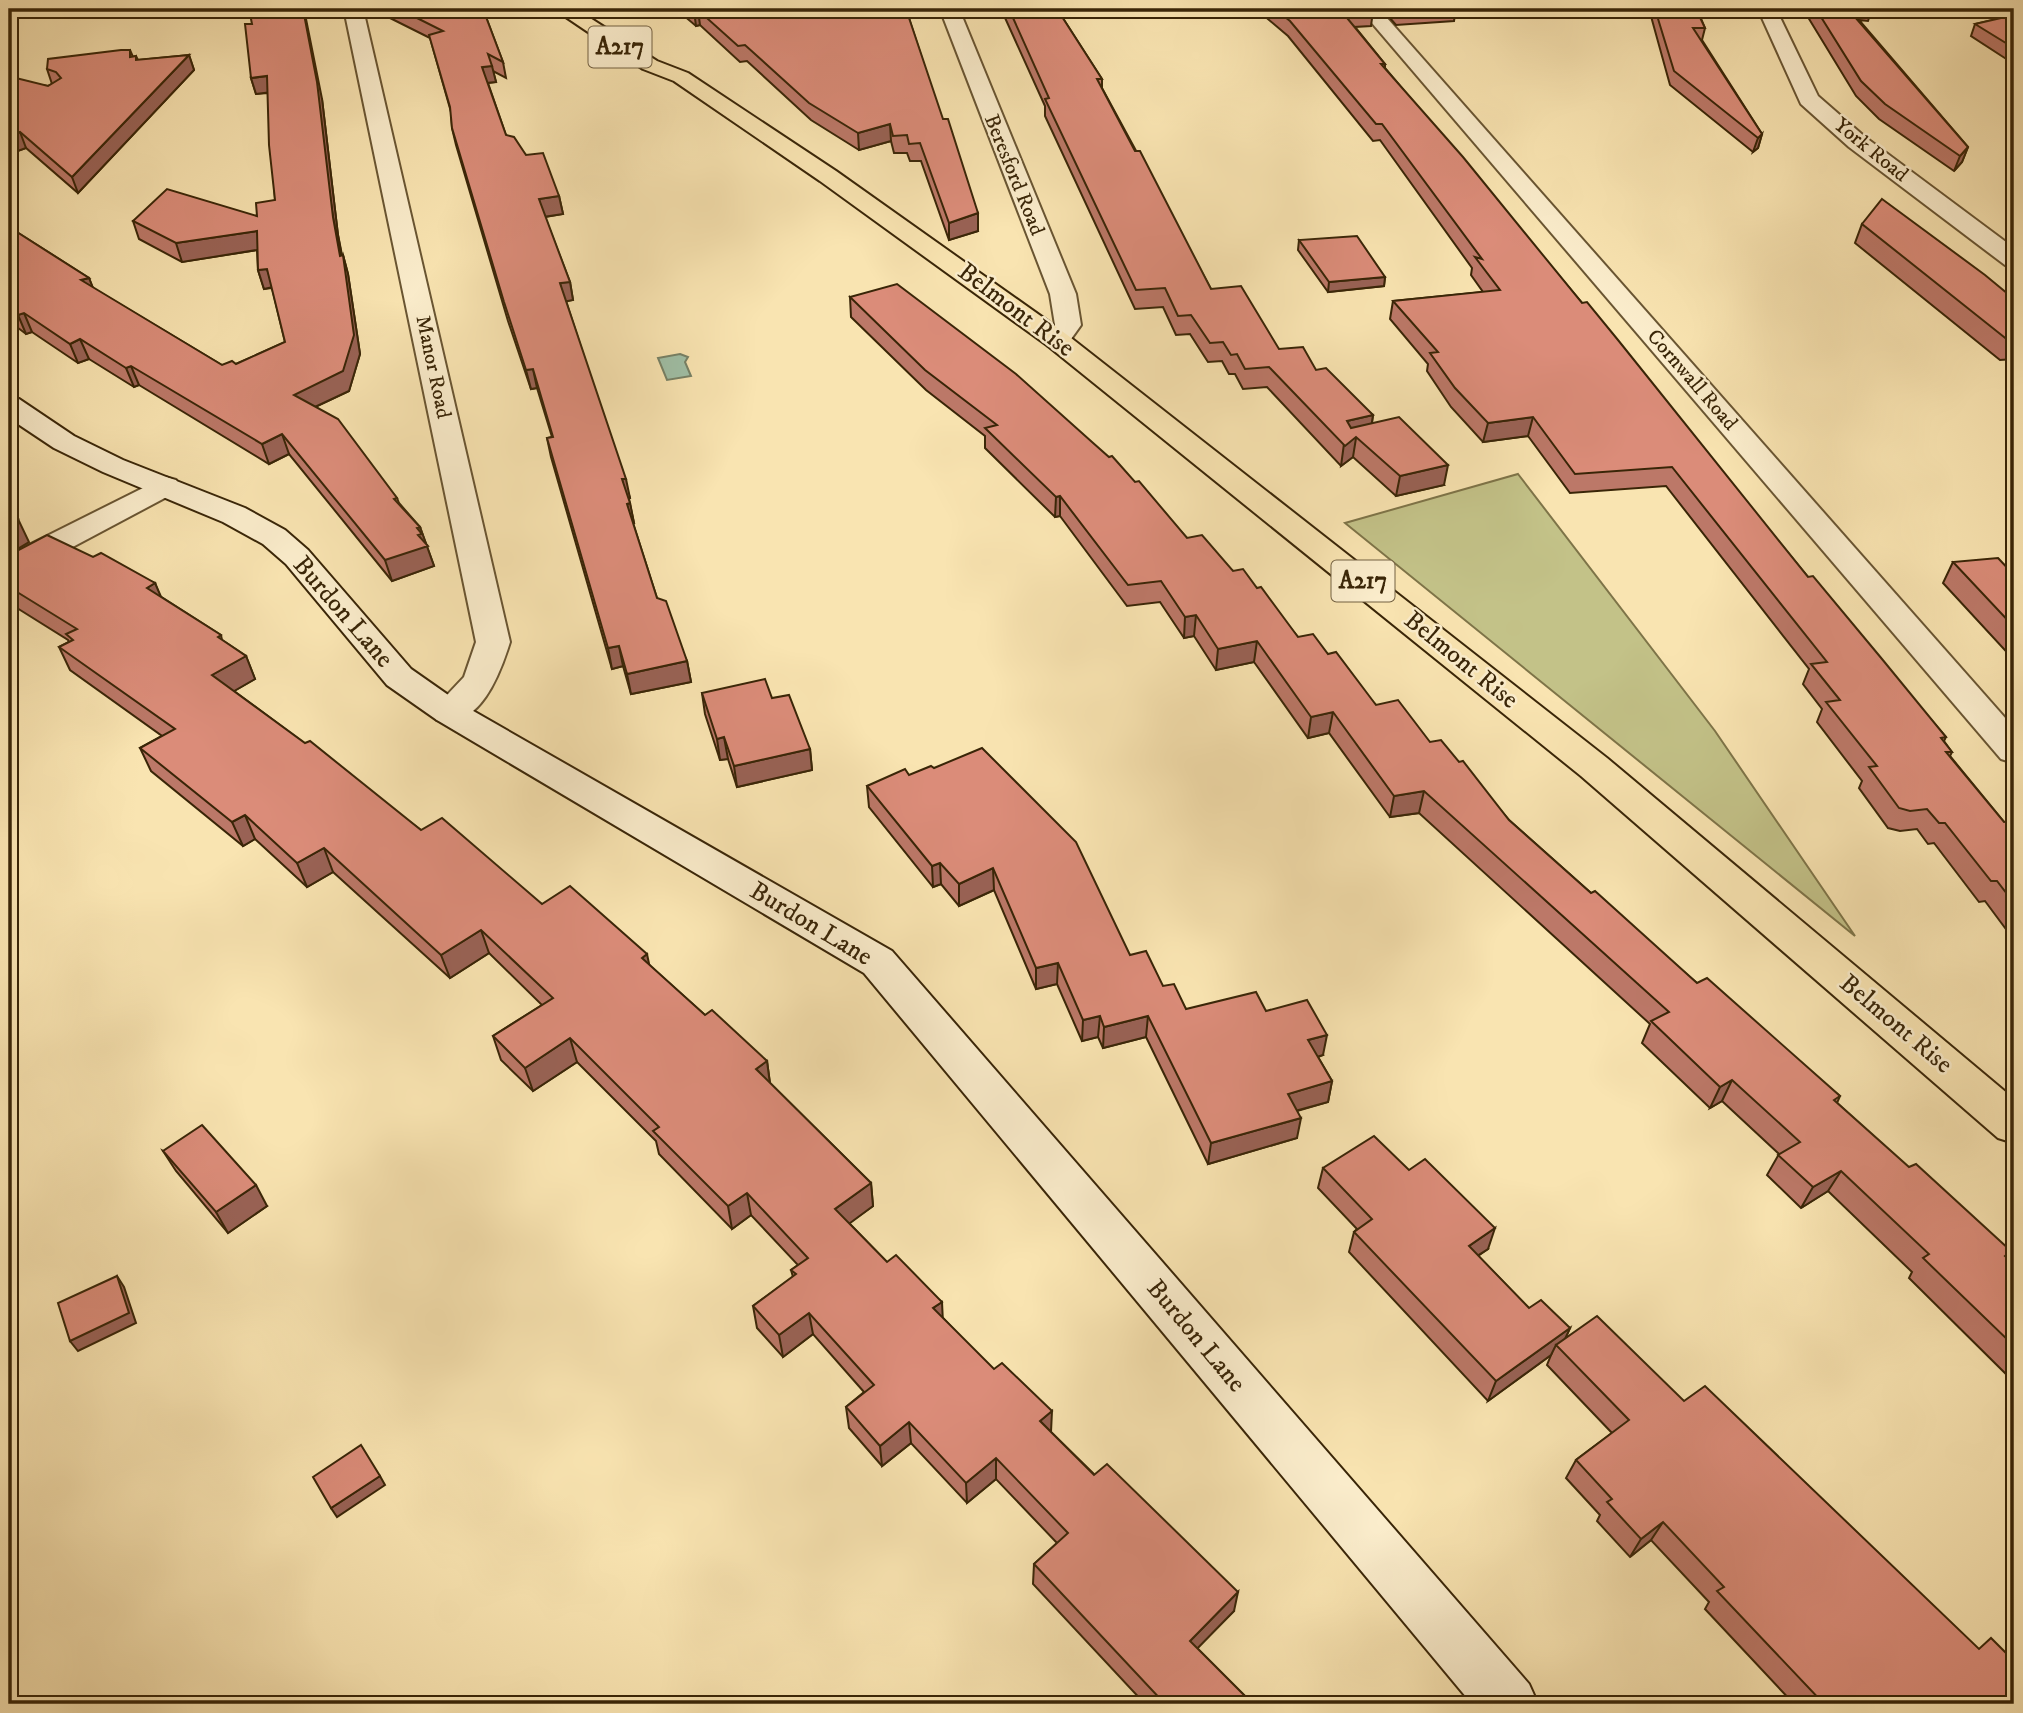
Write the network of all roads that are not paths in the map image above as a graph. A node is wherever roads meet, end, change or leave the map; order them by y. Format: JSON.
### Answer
{"nodes":[{"id":1,"x":353,"y":9,"type":"edge"},
{"id":2,"x":564,"y":9,"type":"edge"},
{"id":3,"x":594,"y":9,"type":"edge"},
{"id":4,"x":949,"y":9,"type":"edge"},
{"id":5,"x":1369,"y":9,"type":"edge"},
{"id":6,"x":1767,"y":9,"type":"edge"},
{"id":7,"x":1996,"y":9,"type":"edge"},
{"id":8,"x":2014,"y":16,"type":"edge"},
{"id":9,"x":681,"y":78,"type":"junction"},
{"id":10,"x":2014,"y":260,"type":"edge"},
{"id":11,"x":1057,"y":340,"type":"junction"},
{"id":12,"x":9,"y":405,"type":"edge"},
{"id":13,"x":165,"y":486,"type":"junction"},
{"id":14,"x":9,"y":568,"type":"edge"},
{"id":15,"x":449,"y":712,"type":"junction"},
{"id":16,"x":2014,"y":751,"type":"edge"},
{"id":17,"x":2014,"y":1125,"type":"edge"},
{"id":18,"x":1509,"y":1704,"type":"edge"}],
"edges":[{"from":1,"to":15,"type":"street","name":"Manor Road"},
{"from":2,"to":9,"type":"highway","name":"Belmont Rise","number":"A217"},
{"from":3,"to":9,"type":"highway","name":"Belmont Rise","number":"A217"},
{"from":4,"to":11,"type":"street","name":"Beresford Road"},
{"from":5,"to":16,"type":"street","name":"Cornwall Road"},
{"from":6,"to":10,"type":"street","name":"York Road"},
{"from":7,"to":8,"type":"street"},
{"from":9,"to":11,"type":"highway","name":"Belmont Rise","number":"A217"},
{"from":11,"to":17,"type":"highway","name":"Belmont Rise","number":"A217"},
{"from":12,"to":13,"type":"street","name":"Burdon Lane"},
{"from":13,"to":14,"type":"street"},
{"from":13,"to":15,"type":"street","name":"Burdon Lane"},
{"from":15,"to":18,"type":"street","name":"Burdon Lane"}]}
